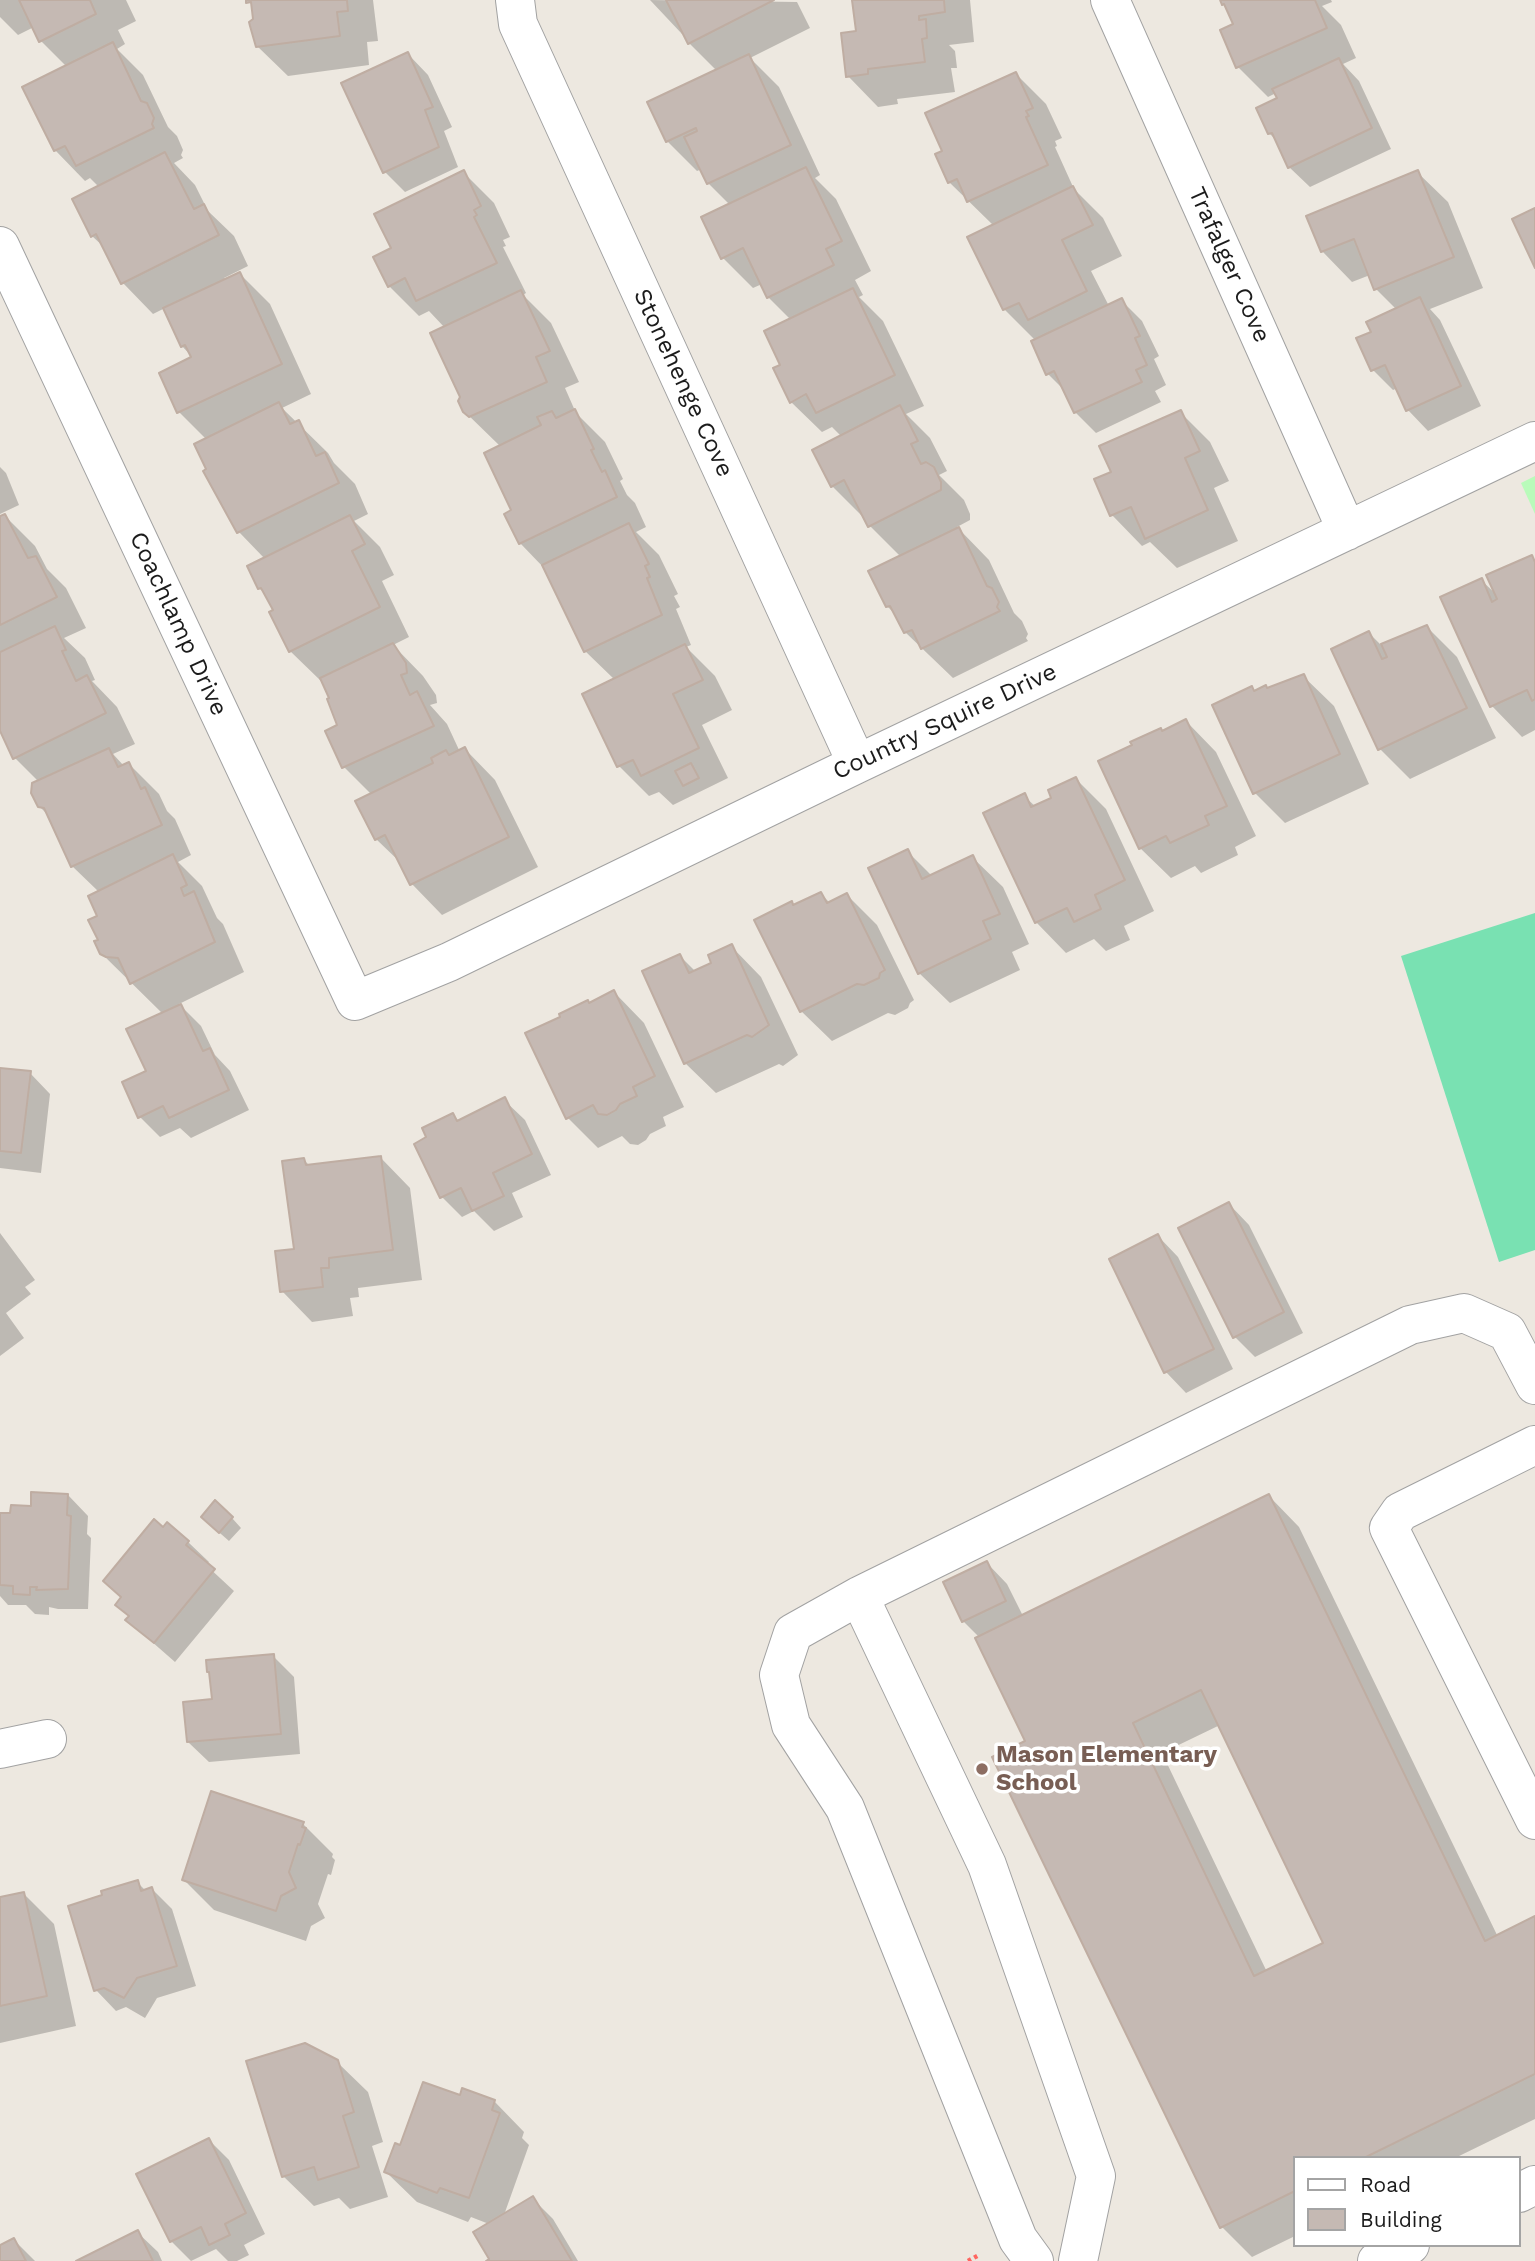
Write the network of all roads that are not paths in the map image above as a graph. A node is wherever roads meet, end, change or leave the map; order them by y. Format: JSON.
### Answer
{"nodes":[{"id":1,"x":515,"y":0,"type":"edge"},
{"id":2,"x":1110,"y":0,"type":"edge"},
{"id":3,"x":0,"y":246,"type":"edge"},
{"id":4,"x":1535,"y":441,"type":"edge"},
{"id":5,"x":1347,"y":531,"type":"junction"},
{"id":6,"x":857,"y":764,"type":"junction"},
{"id":7,"x":355,"y":1001,"type":"joint"},
{"id":8,"x":1535,"y":1384,"type":"edge"},
{"id":9,"x":1535,"y":1445,"type":"edge"},
{"id":10,"x":859,"y":1596,"type":"junction"},
{"id":11,"x":47,"y":1739,"type":"dead end"},
{"id":12,"x":0,"y":1749,"type":"edge"},
{"id":13,"x":1535,"y":1820,"type":"edge"},
{"id":14,"x":1406,"y":2247,"type":"edge"},
{"id":15,"x":1034,"y":2261,"type":"edge"},
{"id":16,"x":1078,"y":2261,"type":"edge"},
{"id":17,"x":1377,"y":2261,"type":"edge"}],
"edges":[{"from":1,"to":6,"type":"street","name":"Stonehenge Cove"},
{"from":2,"to":5,"type":"street","name":"Trafalger Cove"},
{"from":3,"to":7,"type":"street","name":"Coachlamp Drive"},
{"from":4,"to":5,"type":"street","name":"Country Squire Drive"},
{"from":5,"to":6,"type":"street","name":"Country Squire Drive"},
{"from":6,"to":7,"type":"street","name":"Country Squire Drive"},
{"from":8,"to":10,"type":"street"},
{"from":9,"to":13,"type":"street"},
{"from":10,"to":15,"type":"street"},
{"from":10,"to":16,"type":"street"},
{"from":11,"to":12,"type":"street"},
{"from":14,"to":17,"type":"street"}]}
